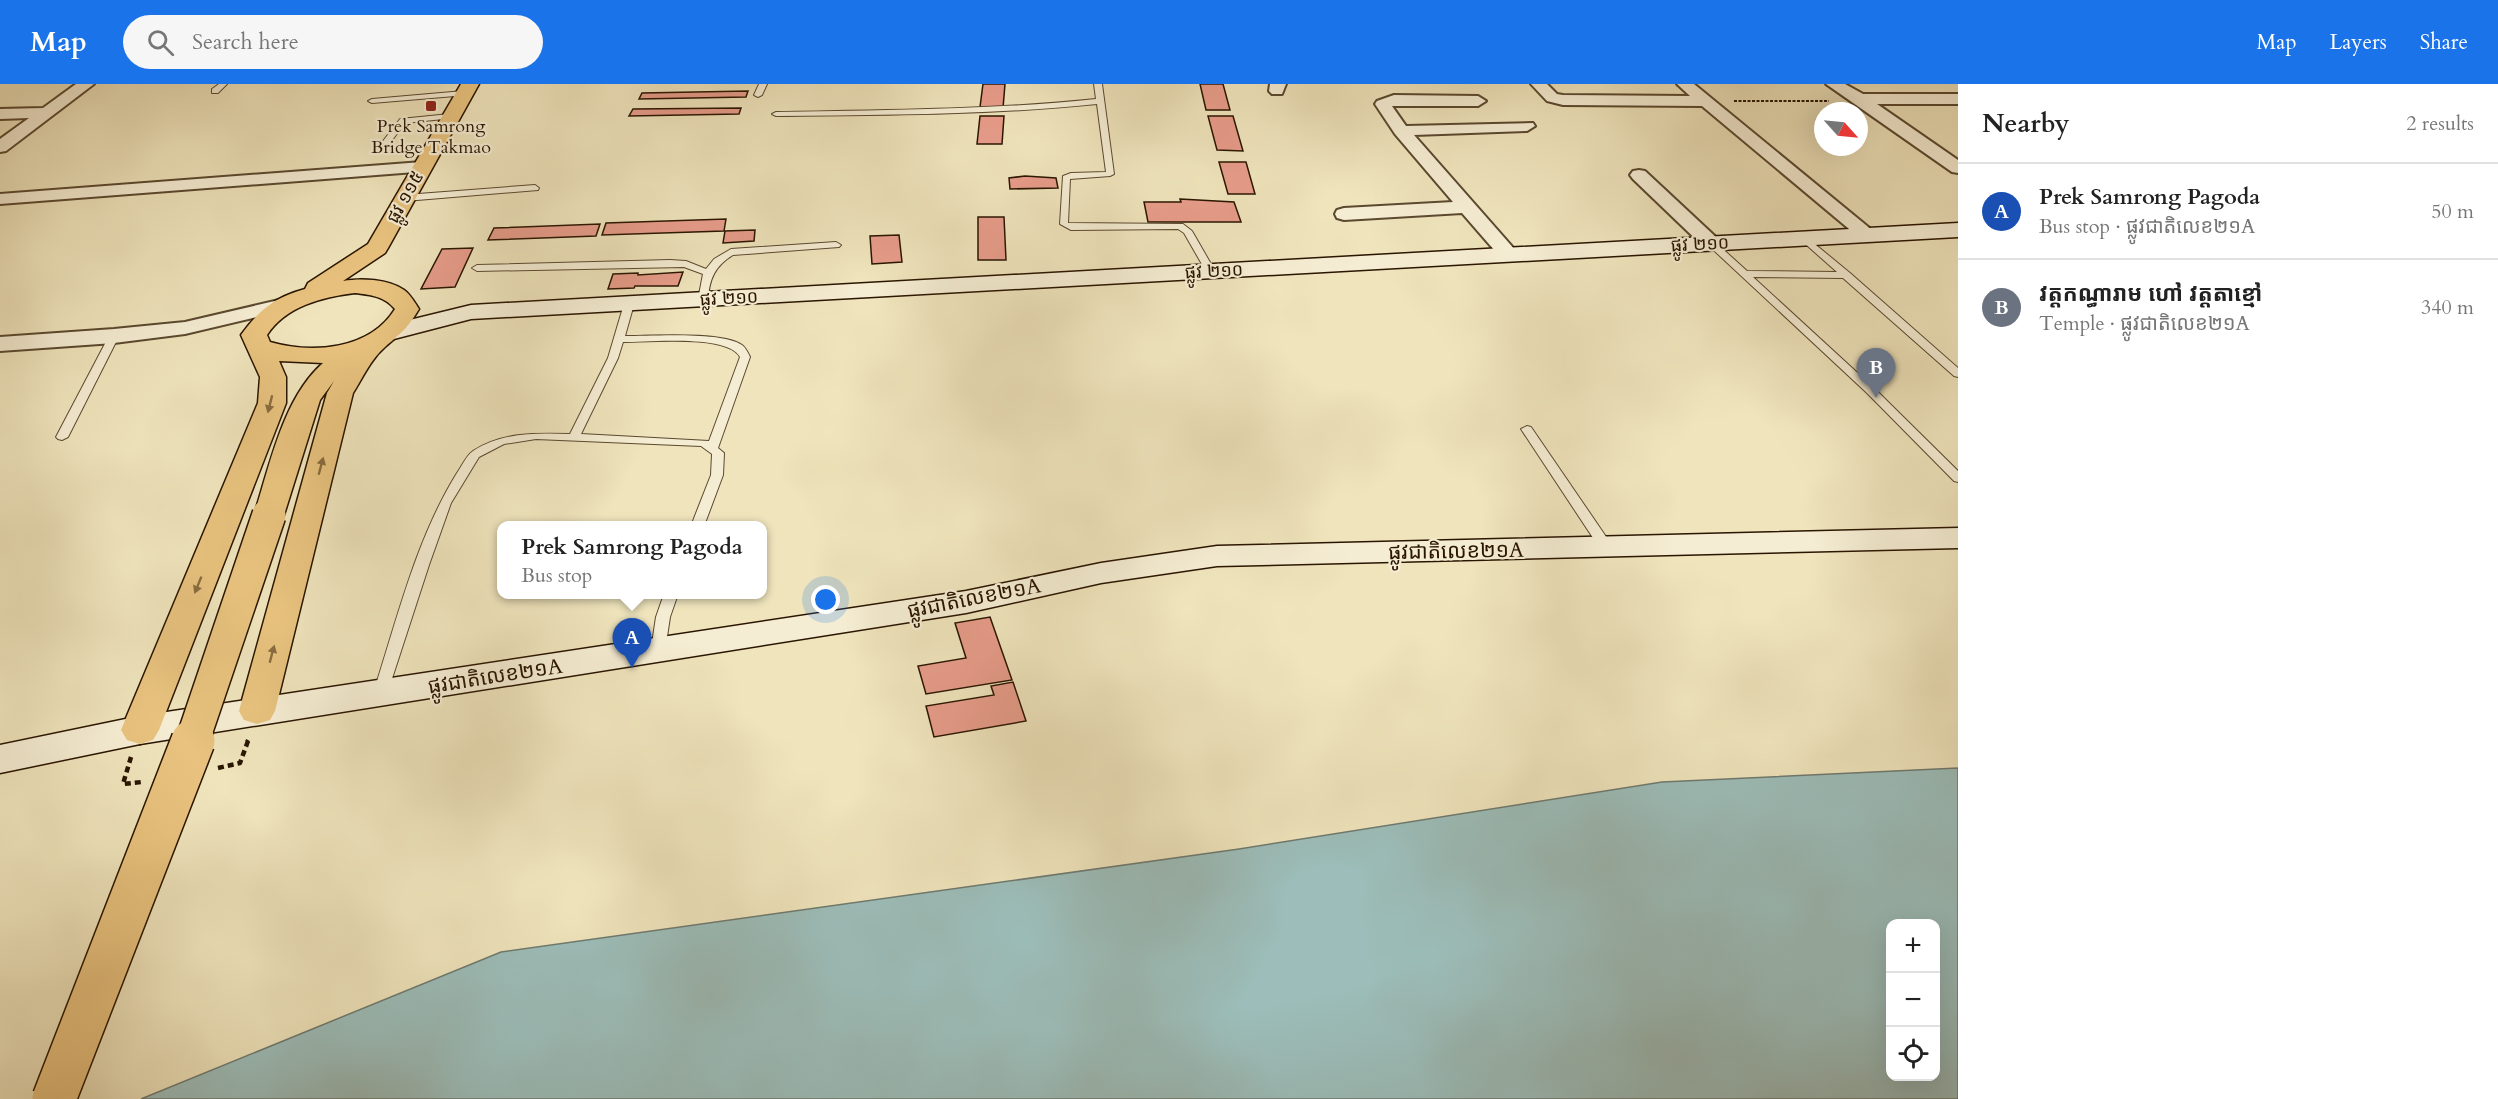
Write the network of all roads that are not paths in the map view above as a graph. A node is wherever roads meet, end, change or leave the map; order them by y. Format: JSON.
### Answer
{"nodes":[{"id":1,"x":86,"y":84,"type":"edge"},
{"id":2,"x":223,"y":84,"type":"edge"},
{"id":3,"x":762,"y":84,"type":"edge"},
{"id":4,"x":1098,"y":84,"type":"edge"},
{"id":5,"x":1539,"y":84,"type":"edge"},
{"id":6,"x":1685,"y":84,"type":"edge"},
{"id":7,"x":1834,"y":84,"type":"edge"},
{"id":8,"x":467,"y":88,"type":"edge"},
{"id":9,"x":215,"y":91,"type":"dead end"},
{"id":10,"x":758,"y":95,"type":"dead end"},
{"id":11,"x":1860,"y":99,"type":"junction"},
{"id":12,"x":1958,"y":99,"type":"edge"},
{"id":13,"x":372,"y":101,"type":"dead end"},
{"id":14,"x":1100,"y":101,"type":"junction"},
{"id":15,"x":1478,"y":101,"type":"dead end"},
{"id":16,"x":1706,"y":101,"type":"junction"},
{"id":17,"x":45,"y":113,"type":"junction"},
{"id":18,"x":0,"y":114,"type":"edge"},
{"id":19,"x":776,"y":114,"type":"dead end"},
{"id":20,"x":450,"y":116,"type":"junction"},
{"id":21,"x":1527,"y":126,"type":"dead end"},
{"id":22,"x":1401,"y":131,"type":"junction"},
{"id":23,"x":384,"y":144,"type":"dead end"},
{"id":24,"x":0,"y":147,"type":"edge"},
{"id":25,"x":1930,"y":149,"type":"junction"},
{"id":26,"x":1958,"y":149,"type":"edge"},
{"id":27,"x":422,"y":167,"type":"junction"},
{"id":28,"x":1958,"y":168,"type":"edge"},
{"id":29,"x":1639,"y":176,"type":"dead end"},
{"id":30,"x":535,"y":188,"type":"dead end"},
{"id":31,"x":405,"y":198,"type":"junction"},
{"id":32,"x":0,"y":199,"type":"edge"},
{"id":33,"x":1467,"y":207,"type":"junction"},
{"id":34,"x":1344,"y":214,"type":"dead end"},
{"id":35,"x":1958,"y":230,"type":"edge"},
{"id":36,"x":1868,"y":235,"type":"junction"},
{"id":37,"x":1805,"y":239,"type":"junction"},
{"id":38,"x":1712,"y":243,"type":"junction"},
{"id":39,"x":836,"y":245,"type":"dead end"},
{"id":40,"x":377,"y":248,"type":"junction"},
{"id":41,"x":1509,"y":255,"type":"junction"},
{"id":42,"x":477,"y":268,"type":"dead end"},
{"id":43,"x":1210,"y":271,"type":"junction"},
{"id":44,"x":708,"y":273,"type":"junction"},
{"id":45,"x":1744,"y":274,"type":"junction"},
{"id":46,"x":1847,"y":275,"type":"junction"},
{"id":47,"x":397,"y":295,"type":"junction"},
{"id":48,"x":703,"y":300,"type":"junction"},
{"id":49,"x":289,"y":302,"type":"junction"},
{"id":50,"x":629,"y":304,"type":"junction"},
{"id":51,"x":471,"y":312,"type":"junction"},
{"id":52,"x":185,"y":328,"type":"junction"},
{"id":53,"x":114,"y":336,"type":"junction"},
{"id":54,"x":619,"y":339,"type":"junction"},
{"id":55,"x":374,"y":340,"type":"junction"},
{"id":56,"x":0,"y":344,"type":"edge"},
{"id":57,"x":265,"y":348,"type":"junction"},
{"id":58,"x":1958,"y":374,"type":"edge"},
{"id":59,"x":306,"y":400,"type":"junction"},
{"id":60,"x":1527,"y":429,"type":"dead end"},
{"id":61,"x":62,"y":437,"type":"dead end"},
{"id":62,"x":574,"y":437,"type":"junction"},
{"id":63,"x":713,"y":447,"type":"junction"},
{"id":64,"x":1958,"y":478,"type":"edge"},
{"id":65,"x":700,"y":521,"type":"edge"},
{"id":66,"x":1958,"y":538,"type":"edge"},
{"id":67,"x":1606,"y":547,"type":"junction"},
{"id":68,"x":669,"y":599,"type":"edge"},
{"id":69,"x":658,"y":650,"type":"junction"},
{"id":70,"x":380,"y":694,"type":"junction"},
{"id":71,"x":257,"y":711,"type":"junction"},
{"id":72,"x":140,"y":730,"type":"junction"},
{"id":73,"x":0,"y":759,"type":"edge"},
{"id":74,"x":54,"y":1099,"type":"edge"}],
"edges":[{"from":1,"to":17,"type":"street"},
{"from":2,"to":9,"type":"lane"},
{"from":3,"to":10,"type":"lane"},
{"from":4,"to":14,"type":"lane"},
{"from":5,"to":16,"type":"street"},
{"from":6,"to":16,"type":"street"},
{"from":7,"to":11,"type":"street"},
{"from":8,"to":13,"type":"lane"},
{"from":8,"to":20,"type":"main road","name":"ផ្លូវ ១១៥"},
{"from":11,"to":12,"type":"street"},
{"from":11,"to":25,"type":"street"},
{"from":14,"to":19,"type":"lane"},
{"from":14,"to":43,"type":"lane"},
{"from":15,"to":22,"type":"street"},
{"from":16,"to":36,"type":"street"},
{"from":17,"to":18,"type":"street"},
{"from":17,"to":24,"type":"street"},
{"from":20,"to":23,"type":"lane"},
{"from":20,"to":27,"type":"main road","name":"ផ្លូវ ១១៥"},
{"from":21,"to":22,"type":"street"},
{"from":22,"to":33,"type":"street"},
{"from":25,"to":26,"type":"street"},
{"from":25,"to":28,"type":"street"},
{"from":27,"to":31,"type":"main road","name":"ផ្លូវ ១១៥"},
{"from":27,"to":32,"type":"street"},
{"from":29,"to":38,"type":"street"},
{"from":30,"to":31,"type":"lane"},
{"from":31,"to":40,"type":"main road","name":"ផ្លូវ ១១៥"},
{"from":33,"to":34,"type":"street"},
{"from":33,"to":41,"type":"street"},
{"from":35,"to":36,"type":"street","name":"ផ្លូវ ២១០"},
{"from":36,"to":37,"type":"street","name":"ផ្លូវ ២១០"},
{"from":37,"to":38,"type":"street","name":"ផ្លូវ ២១០"},
{"from":37,"to":46,"type":"lane"},
{"from":38,"to":41,"type":"street","name":"ផ្លូវ ២១០"},
{"from":38,"to":45,"type":"lane"},
{"from":39,"to":44,"type":"lane"},
{"from":40,"to":47,"type":"main road","name":"ផ្លូវ ១១៥"},
{"from":40,"to":49,"type":"main road","name":"ផ្លូវ ១១៥"},
{"from":41,"to":43,"type":"street","name":"ផ្លូវ ២១០"},
{"from":42,"to":44,"type":"lane"},
{"from":43,"to":48,"type":"street","name":"ផ្លូវ ២១០"},
{"from":44,"to":48,"type":"lane"},
{"from":45,"to":46,"type":"lane"},
{"from":45,"to":64,"type":"lane"},
{"from":46,"to":58,"type":"lane"},
{"from":47,"to":49,"type":"main road"},
{"from":47,"to":51,"type":"street","name":"ផ្លូវ ២១០"},
{"from":47,"to":55,"type":"main road"},
{"from":48,"to":50,"type":"street","name":"ផ្លូវ ២១០"},
{"from":49,"to":52,"type":"street"},
{"from":49,"to":57,"type":"main road","name":"ផ្លូវ ១១៥"},
{"from":50,"to":51,"type":"street","name":"ផ្លូវ ២១០"},
{"from":50,"to":54,"type":"lane"},
{"from":51,"to":55,"type":"street","name":"ផ្លូវ ២១០"},
{"from":52,"to":53,"type":"street"},
{"from":52,"to":57,"type":"street"},
{"from":53,"to":56,"type":"street"},
{"from":53,"to":61,"type":"lane"},
{"from":54,"to":62,"type":"lane"},
{"from":54,"to":63,"type":"lane"},
{"from":55,"to":57,"type":"main road"},
{"from":55,"to":59,"type":"main road"},
{"from":71,"to":55,"type":"main road","one_way":true},
{"from":57,"to":59,"type":"main road"},
{"from":57,"to":72,"type":"main road","one_way":true},
{"from":59,"to":74,"type":"main road","bridge":true},
{"from":60,"to":67,"type":"lane"},
{"from":62,"to":63,"type":"lane"},
{"from":62,"to":70,"type":"lane"},
{"from":63,"to":65,"type":"lane"},
{"from":66,"to":67,"type":"street","name":"ផ្លូវជាតិលេខ២១A"},
{"from":67,"to":69,"type":"street","name":"ផ្លូវជាតិលេខ២១A"},
{"from":68,"to":69,"type":"lane"},
{"from":69,"to":70,"type":"street","name":"ផ្លូវជាតិលេខ២១A"},
{"from":70,"to":71,"type":"street","name":"ផ្លូវជាតិលេខ២១A"},
{"from":71,"to":72,"type":"street","name":"ផ្លូវជាតិលេខ២១A"},
{"from":72,"to":73,"type":"street","name":"ផ្លូវជាតិលេខ២១A"}]}
